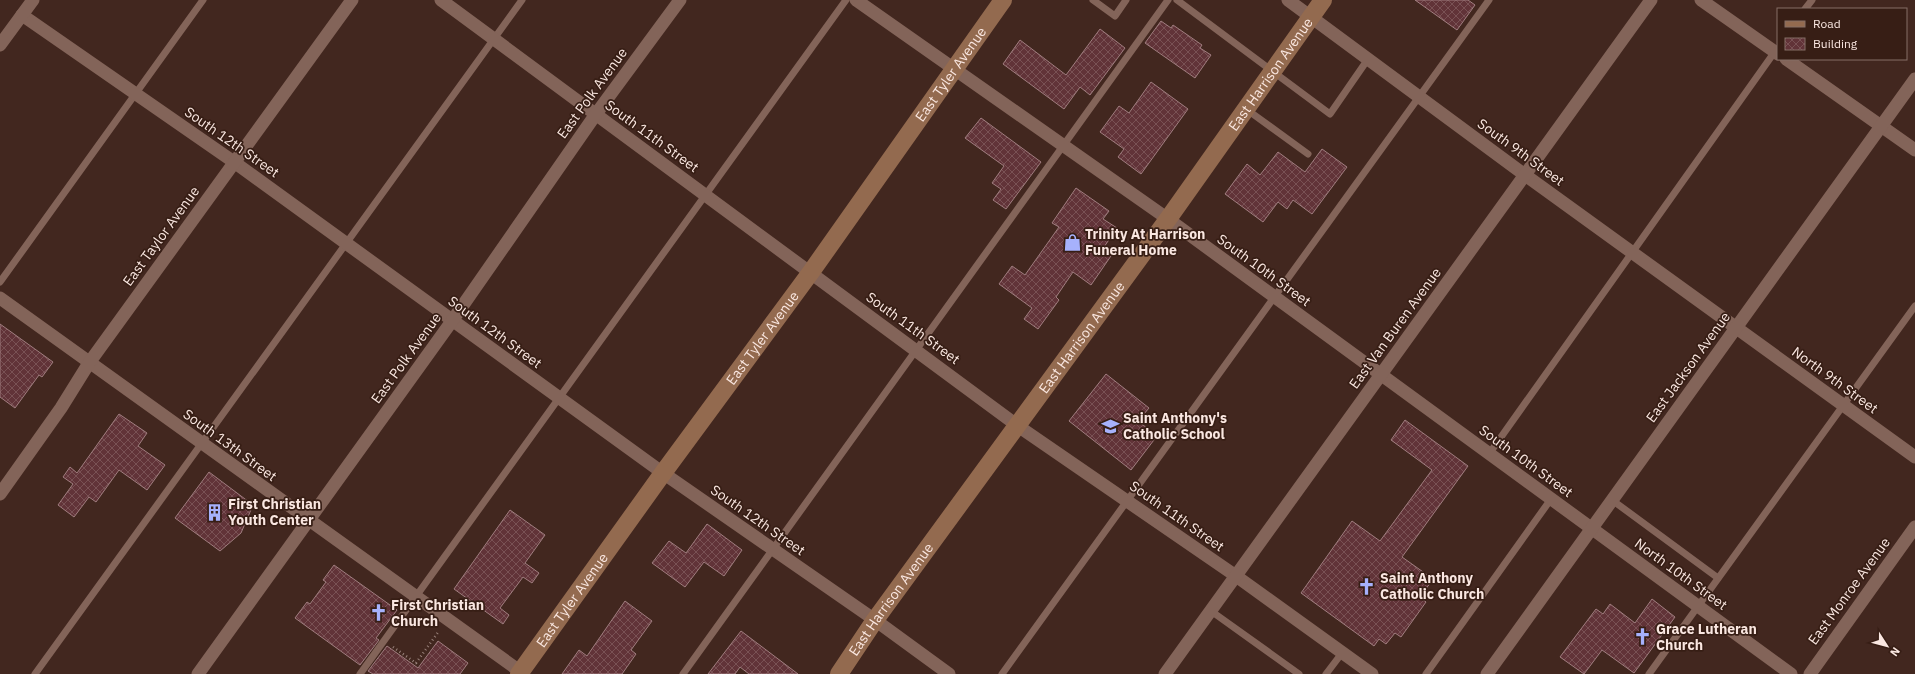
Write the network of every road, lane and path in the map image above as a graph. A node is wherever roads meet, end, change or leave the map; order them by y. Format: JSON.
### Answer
{"nodes":[{"id":1,"x":33,"y":0,"type":"edge"},
{"id":2,"x":202,"y":0,"type":"edge"},
{"id":3,"x":352,"y":0,"type":"edge"},
{"id":4,"x":442,"y":0,"type":"edge"},
{"id":5,"x":522,"y":0,"type":"edge"},
{"id":6,"x":680,"y":0,"type":"edge"},
{"id":7,"x":846,"y":0,"type":"edge"},
{"id":8,"x":856,"y":0,"type":"edge"},
{"id":9,"x":1003,"y":0,"type":"edge"},
{"id":10,"x":1093,"y":0,"type":"edge"},
{"id":11,"x":1126,"y":0,"type":"edge"},
{"id":12,"x":1168,"y":0,"type":"edge"},
{"id":13,"x":1177,"y":0,"type":"edge"},
{"id":14,"x":1288,"y":0,"type":"edge"},
{"id":15,"x":1323,"y":0,"type":"edge"},
{"id":16,"x":1489,"y":0,"type":"edge"},
{"id":17,"x":1651,"y":0,"type":"edge"},
{"id":18,"x":1701,"y":0,"type":"edge"},
{"id":19,"x":22,"y":15,"type":"junction"},
{"id":20,"x":1311,"y":16,"type":"junction"},
{"id":21,"x":494,"y":39,"type":"junction"},
{"id":22,"x":0,"y":45,"type":"edge"},
{"id":23,"x":1777,"y":51,"type":"edge"},
{"id":24,"x":1368,"y":59,"type":"junction"},
{"id":25,"x":1787,"y":60,"type":"edge"},
{"id":26,"x":954,"y":68,"type":"junction"},
{"id":27,"x":1273,"y":70,"type":"junction"},
{"id":28,"x":1915,"y":79,"type":"edge"},
{"id":29,"x":135,"y":93,"type":"junction"},
{"id":30,"x":1420,"y":97,"type":"junction"},
{"id":31,"x":1246,"y":109,"type":"junction"},
{"id":32,"x":596,"y":114,"type":"junction"},
{"id":33,"x":1881,"y":126,"type":"junction"},
{"id":34,"x":1064,"y":145,"type":"junction"},
{"id":35,"x":1915,"y":150,"type":"edge"},
{"id":36,"x":1308,"y":154,"type":"dead end"},
{"id":37,"x":234,"y":162,"type":"junction"},
{"id":38,"x":1525,"y":176,"type":"junction"},
{"id":39,"x":706,"y":196,"type":"junction"},
{"id":40,"x":1168,"y":219,"type":"junction"},
{"id":41,"x":347,"y":244,"type":"junction"},
{"id":42,"x":1631,"y":252,"type":"junction"},
{"id":43,"x":811,"y":272,"type":"junction"},
{"id":44,"x":0,"y":282,"type":"edge"},
{"id":45,"x":0,"y":298,"type":"edge"},
{"id":46,"x":1275,"y":298,"type":"junction"},
{"id":47,"x":1915,"y":306,"type":"edge"},
{"id":48,"x":452,"y":321,"type":"junction"},
{"id":49,"x":1736,"y":327,"type":"junction"},
{"id":50,"x":916,"y":350,"type":"junction"},
{"id":51,"x":89,"y":363,"type":"junction"},
{"id":52,"x":1381,"y":375,"type":"junction"},
{"id":53,"x":560,"y":399,"type":"junction"},
{"id":54,"x":1843,"y":406,"type":"junction"},
{"id":55,"x":1018,"y":426,"type":"junction"},
{"id":56,"x":202,"y":444,"type":"junction"},
{"id":57,"x":1489,"y":454,"type":"junction"},
{"id":58,"x":1915,"y":458,"type":"edge"},
{"id":59,"x":663,"y":473,"type":"junction"},
{"id":60,"x":0,"y":494,"type":"edge"},
{"id":61,"x":1551,"y":499,"type":"junction"},
{"id":62,"x":1612,"y":500,"type":"junction"},
{"id":63,"x":1128,"y":501,"type":"junction"},
{"id":64,"x":309,"y":521,"type":"junction"},
{"id":65,"x":1915,"y":527,"type":"edge"},
{"id":66,"x":1591,"y":529,"type":"junction"},
{"id":67,"x":772,"y":549,"type":"junction"},
{"id":68,"x":1236,"y":576,"type":"junction"},
{"id":69,"x":1718,"y":578,"type":"junction"},
{"id":70,"x":416,"y":597,"type":"junction"},
{"id":71,"x":1698,"y":606,"type":"junction"},
{"id":72,"x":1211,"y":611,"type":"junction"},
{"id":73,"x":875,"y":620,"type":"junction"},
{"id":74,"x":439,"y":631,"type":"dead end"},
{"id":75,"x":384,"y":641,"type":"junction"},
{"id":76,"x":1342,"y":653,"type":"junction"},
{"id":77,"x":520,"y":673,"type":"edge"},
{"id":78,"x":35,"y":674,"type":"edge"},
{"id":79,"x":198,"y":674,"type":"edge"},
{"id":80,"x":360,"y":674,"type":"edge"},
{"id":81,"x":683,"y":674,"type":"edge"},
{"id":82,"x":839,"y":674,"type":"edge"},
{"id":83,"x":949,"y":674,"type":"edge"},
{"id":84,"x":1002,"y":674,"type":"edge"},
{"id":85,"x":1165,"y":674,"type":"edge"},
{"id":86,"x":1299,"y":674,"type":"edge"},
{"id":87,"x":1326,"y":674,"type":"edge"},
{"id":88,"x":1372,"y":674,"type":"edge"},
{"id":89,"x":1426,"y":674,"type":"edge"},
{"id":90,"x":1487,"y":674,"type":"edge"},
{"id":91,"x":1649,"y":674,"type":"edge"},
{"id":92,"x":1791,"y":674,"type":"edge"},
{"id":93,"x":1810,"y":674,"type":"edge"}],
"edges":[{"from":1,"to":19,"type":"street"},
{"from":2,"to":29,"type":"lane"},
{"from":3,"to":37,"type":"street","name":"East Taylor Avenue"},
{"from":4,"to":21,"type":"street","name":"South 11th Street"},
{"from":5,"to":21,"type":"lane"},
{"from":6,"to":32,"type":"street","name":"East Polk Avenue"},
{"from":7,"to":39,"type":"lane"},
{"from":8,"to":26,"type":"street","name":"South 10th Street"},
{"from":9,"to":26,"type":"main road","name":"East Tyler Avenue"},
{"from":10,"to":11,"type":"lane"},
{"from":12,"to":34,"type":"lane"},
{"from":13,"to":27,"type":"lane"},
{"from":14,"to":20,"type":"street","name":"South 9th Street"},
{"from":15,"to":20,"type":"main road","name":"East Harrison Avenue"},
{"from":16,"to":30,"type":"lane"},
{"from":17,"to":38,"type":"street","name":"East Van Buren Avenue"},
{"from":18,"to":23,"type":"street"},
{"from":19,"to":22,"type":"street"},
{"from":19,"to":29,"type":"street","name":"South 12th Street"},
{"from":20,"to":24,"type":"street","name":"South 9th Street"},
{"from":20,"to":27,"type":"main road","name":"East Harrison Avenue"},
{"from":21,"to":32,"type":"street","name":"South 11th Street"},
{"from":21,"to":41,"type":"lane"},
{"from":23,"to":42,"type":"lane"},
{"from":24,"to":27,"type":"lane"},
{"from":24,"to":30,"type":"street","name":"South 9th Street"},
{"from":25,"to":33,"type":"street"},
{"from":26,"to":34,"type":"street","name":"South 10th Street"},
{"from":26,"to":43,"type":"main road","name":"East Tyler Avenue"},
{"from":27,"to":31,"type":"main road","name":"East Harrison Avenue"},
{"from":28,"to":33,"type":"street","name":"East Jackson Avenue"},
{"from":29,"to":37,"type":"street","name":"South 12th Street"},
{"from":29,"to":44,"type":"lane"},
{"from":30,"to":38,"type":"street","name":"South 9th Street"},
{"from":30,"to":46,"type":"lane"},
{"from":31,"to":36,"type":"lane"},
{"from":31,"to":40,"type":"main road","name":"East Harrison Avenue"},
{"from":32,"to":39,"type":"street","name":"South 11th Street"},
{"from":32,"to":48,"type":"street","name":"East Polk Avenue"},
{"from":33,"to":35,"type":"street"},
{"from":33,"to":49,"type":"street","name":"East Jackson Avenue"},
{"from":34,"to":40,"type":"street","name":"South 10th Street"},
{"from":34,"to":50,"type":"lane"},
{"from":37,"to":41,"type":"street","name":"South 12th Street"},
{"from":37,"to":51,"type":"street","name":"East Taylor Avenue"},
{"from":38,"to":42,"type":"street","name":"South 9th Street"},
{"from":38,"to":52,"type":"street","name":"East Van Buren Avenue"},
{"from":39,"to":43,"type":"street","name":"South 11th Street"},
{"from":39,"to":53,"type":"lane"},
{"from":40,"to":46,"type":"street","name":"South 10th Street"},
{"from":40,"to":55,"type":"main road","name":"East Harrison Avenue"},
{"from":41,"to":48,"type":"street","name":"South 12th Street"},
{"from":41,"to":56,"type":"lane"},
{"from":42,"to":49,"type":"street","name":"South 9th Street"},
{"from":42,"to":57,"type":"lane"},
{"from":43,"to":50,"type":"street","name":"South 11th Street"},
{"from":43,"to":59,"type":"main road","name":"East Tyler Avenue"},
{"from":45,"to":51,"type":"street","name":"South 13th Street"},
{"from":46,"to":52,"type":"street","name":"South 10th Street"},
{"from":46,"to":63,"type":"lane"},
{"from":47,"to":54,"type":"lane"},
{"from":48,"to":53,"type":"street","name":"South 12th Street"},
{"from":48,"to":64,"type":"street","name":"East Polk Avenue"},
{"from":49,"to":54,"type":"street","name":"North 9th Street"},
{"from":49,"to":62,"type":"street","name":"East Jackson Avenue"},
{"from":50,"to":55,"type":"street","name":"South 11th Street"},
{"from":50,"to":67,"type":"lane"},
{"from":51,"to":56,"type":"street","name":"South 13th Street"},
{"from":51,"to":60,"type":"street","name":"East Taylor Avenue"},
{"from":52,"to":57,"type":"street","name":"South 10th Street"},
{"from":52,"to":68,"type":"street","name":"East Van Buren Avenue"},
{"from":53,"to":59,"type":"street","name":"South 12th Street"},
{"from":53,"to":70,"type":"lane"},
{"from":54,"to":58,"type":"street","name":"North 9th Street"},
{"from":54,"to":69,"type":"lane"},
{"from":55,"to":63,"type":"street","name":"South 11th Street"},
{"from":55,"to":73,"type":"main road","name":"East Harrison Avenue"},
{"from":56,"to":64,"type":"street","name":"South 13th Street"},
{"from":56,"to":78,"type":"lane"},
{"from":57,"to":61,"type":"street","name":"South 10th Street"},
{"from":59,"to":67,"type":"street","name":"South 12th Street"},
{"from":59,"to":77,"type":"main road","name":"East Tyler Avenue"},
{"from":61,"to":66,"type":"street","name":"South 10th Street"},
{"from":61,"to":89,"type":"lane"},
{"from":62,"to":66,"type":"street","name":"East Jackson Avenue"},
{"from":62,"to":69,"type":"lane"},
{"from":63,"to":68,"type":"street","name":"South 11th Street"},
{"from":63,"to":84,"type":"lane"},
{"from":64,"to":70,"type":"street","name":"South 13th Street"},
{"from":64,"to":79,"type":"street","name":"East Polk Avenue"},
{"from":65,"to":93,"type":"street","name":"East Monroe Avenue"},
{"from":66,"to":71,"type":"street","name":"North 10th Street"},
{"from":66,"to":90,"type":"street","name":"East Jackson Avenue"},
{"from":67,"to":73,"type":"street","name":"South 12th Street"},
{"from":67,"to":81,"type":"lane"},
{"from":68,"to":72,"type":"street","name":"East Van Buren Avenue"},
{"from":68,"to":76,"type":"street","name":"South 11th Street"},
{"from":69,"to":71,"type":"lane"},
{"from":70,"to":75,"type":"lane"},
{"from":70,"to":77,"type":"street","name":"South 13th Street"},
{"from":71,"to":91,"type":"lane"},
{"from":71,"to":92,"type":"street","name":"North 10th Street"},
{"from":72,"to":85,"type":"street","name":"East Van Buren Avenue"},
{"from":72,"to":86,"type":"lane"},
{"from":73,"to":82,"type":"main road","name":"East Harrison Avenue"},
{"from":73,"to":83,"type":"street","name":"South 12th Street"},
{"from":74,"to":75,"type":"path"},
{"from":75,"to":80,"type":"lane"},
{"from":76,"to":87,"type":"lane"},
{"from":76,"to":88,"type":"street","name":"South 11th Street"}]}
